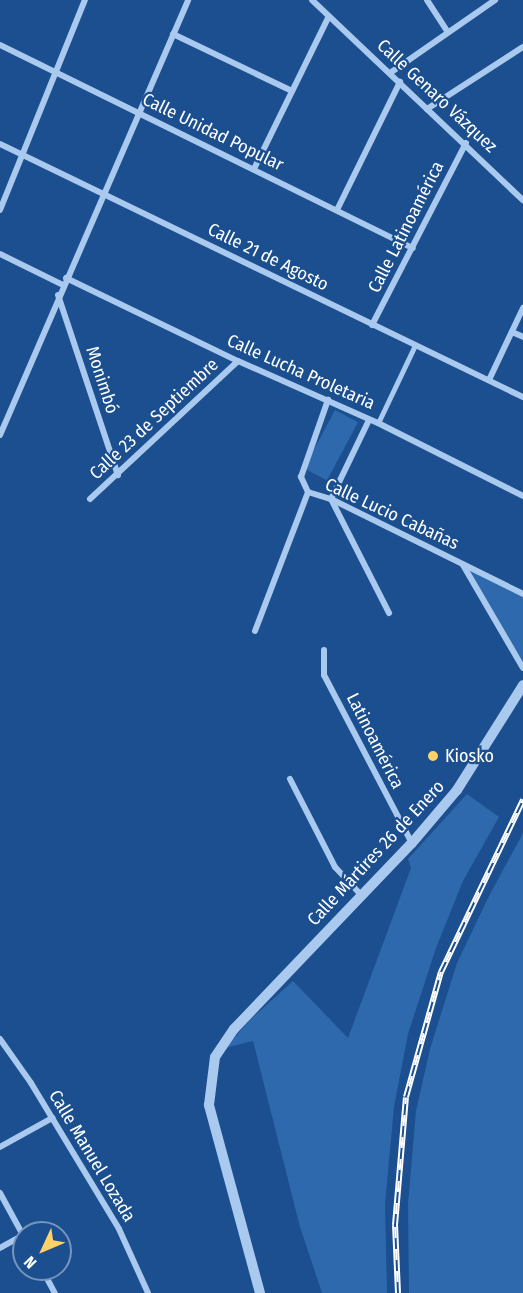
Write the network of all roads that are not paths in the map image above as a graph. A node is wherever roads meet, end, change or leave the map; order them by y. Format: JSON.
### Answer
{"nodes":[{"id":1,"x":85,"y":0,"type":"edge"},
{"id":2,"x":188,"y":0,"type":"edge"},
{"id":3,"x":312,"y":0,"type":"edge"},
{"id":4,"x":427,"y":0,"type":"edge"},
{"id":5,"x":495,"y":0,"type":"edge"},
{"id":6,"x":329,"y":16,"type":"junction"},
{"id":7,"x":448,"y":32,"type":"junction"},
{"id":8,"x":173,"y":34,"type":"junction"},
{"id":9,"x":0,"y":45,"type":"edge"},
{"id":10,"x":523,"y":47,"type":"edge"},
{"id":11,"x":56,"y":73,"type":"junction"},
{"id":12,"x":390,"y":73,"type":"junction"},
{"id":13,"x":400,"y":82,"type":"junction"},
{"id":14,"x":292,"y":91,"type":"junction"},
{"id":15,"x":428,"y":109,"type":"junction"},
{"id":16,"x":139,"y":113,"type":"junction"},
{"id":17,"x":466,"y":143,"type":"junction"},
{"id":18,"x":0,"y":144,"type":"edge"},
{"id":19,"x":22,"y":155,"type":"junction"},
{"id":20,"x":254,"y":169,"type":"junction"},
{"id":21,"x":103,"y":194,"type":"junction"},
{"id":22,"x":523,"y":200,"type":"edge"},
{"id":23,"x":0,"y":210,"type":"edge"},
{"id":24,"x":337,"y":210,"type":"junction"},
{"id":25,"x":413,"y":248,"type":"junction"},
{"id":26,"x":0,"y":255,"type":"edge"},
{"id":27,"x":66,"y":278,"type":"junction"},
{"id":28,"x":63,"y":285,"type":"junction"},
{"id":29,"x":58,"y":295,"type":"junction"},
{"id":30,"x":523,"y":308,"type":"edge"},
{"id":31,"x":372,"y":325,"type":"junction"},
{"id":32,"x":512,"y":332,"type":"junction"},
{"id":33,"x":523,"y":337,"type":"edge"},
{"id":34,"x":416,"y":345,"type":"junction"},
{"id":35,"x":238,"y":361,"type":"junction"},
{"id":36,"x":489,"y":380,"type":"junction"},
{"id":37,"x":523,"y":397,"type":"edge"},
{"id":38,"x":328,"y":400,"type":"junction"},
{"id":39,"x":369,"y":420,"type":"junction"},
{"id":40,"x":378,"y":423,"type":"junction"},
{"id":41,"x":0,"y":435,"type":"edge"},
{"id":42,"x":118,"y":475,"type":"junction"},
{"id":43,"x":308,"y":492,"type":"junction"},
{"id":44,"x":523,"y":496,"type":"edge"},
{"id":45,"x":331,"y":499,"type":"junction"},
{"id":46,"x":90,"y":500,"type":"dead end"},
{"id":47,"x":463,"y":564,"type":"junction"},
{"id":48,"x":523,"y":594,"type":"edge"},
{"id":49,"x":389,"y":613,"type":"dead end"},
{"id":50,"x":255,"y":631,"type":"dead end"},
{"id":51,"x":324,"y":650,"type":"dead end"},
{"id":52,"x":523,"y":668,"type":"edge"},
{"id":53,"x":523,"y":686,"type":"edge"},
{"id":54,"x":290,"y":779,"type":"dead end"},
{"id":55,"x":412,"y":843,"type":"junction"},
{"id":56,"x":361,"y":896,"type":"junction"},
{"id":57,"x":0,"y":1039,"type":"edge"},
{"id":58,"x":2,"y":1047,"type":"edge"},
{"id":59,"x":52,"y":1118,"type":"junction"},
{"id":60,"x":0,"y":1147,"type":"edge"},
{"id":61,"x":0,"y":1193,"type":"edge"},
{"id":62,"x":15,"y":1221,"type":"edge"},
{"id":63,"x":148,"y":1293,"type":"edge"},
{"id":64,"x":260,"y":1293,"type":"edge"}],
"edges":[{"from":1,"to":11,"type":"street"},
{"from":2,"to":8,"type":"street"},
{"from":3,"to":6,"type":"street","name":"Calle Genaro Vázquez"},
{"from":4,"to":7,"type":"street"},
{"from":5,"to":7,"type":"street"},
{"from":6,"to":12,"type":"street","name":"Calle Genaro Vázquez"},
{"from":6,"to":14,"type":"street"},
{"from":7,"to":12,"type":"street"},
{"from":8,"to":14,"type":"street"},
{"from":8,"to":16,"type":"street"},
{"from":9,"to":11,"type":"street","name":"Calle Unidad Popular"},
{"from":10,"to":15,"type":"street"},
{"from":11,"to":16,"type":"street","name":"Calle Unidad Popular"},
{"from":11,"to":19,"type":"street"},
{"from":12,"to":13,"type":"street","name":"Calle Genaro Vázquez"},
{"from":13,"to":15,"type":"street","name":"Calle Genaro Vázquez"},
{"from":13,"to":24,"type":"street"},
{"from":14,"to":20,"type":"street"},
{"from":15,"to":17,"type":"street","name":"Calle Genaro Vázquez"},
{"from":16,"to":20,"type":"street","name":"Calle Unidad Popular"},
{"from":16,"to":21,"type":"street"},
{"from":17,"to":22,"type":"street","name":"Calle Genaro Vázquez"},
{"from":17,"to":25,"type":"street","name":"Calle Latinoamérica"},
{"from":18,"to":19,"type":"street","name":"Calle 21 de Agosto"},
{"from":19,"to":21,"type":"street","name":"Calle 21 de Agosto"},
{"from":19,"to":23,"type":"street"},
{"from":20,"to":24,"type":"street","name":"Calle Unidad Popular"},
{"from":21,"to":27,"type":"street"},
{"from":21,"to":31,"type":"street","name":"Calle 21 de Agosto"},
{"from":24,"to":25,"type":"street","name":"Calle Unidad Popular"},
{"from":25,"to":31,"type":"street","name":"Calle Latinoamérica"},
{"from":26,"to":28,"type":"street"},
{"from":27,"to":28,"type":"street"},
{"from":27,"to":35,"type":"street","name":"Calle Lucha Proletaria"},
{"from":28,"to":29,"type":"street"},
{"from":29,"to":41,"type":"street"},
{"from":29,"to":42,"type":"street","name":"Monimbó"},
{"from":30,"to":32,"type":"street"},
{"from":31,"to":34,"type":"street","name":"Calle 21 de Agosto"},
{"from":32,"to":33,"type":"street"},
{"from":32,"to":36,"type":"street"},
{"from":34,"to":36,"type":"street","name":"Calle 21 de Agosto"},
{"from":34,"to":40,"type":"street"},
{"from":35,"to":38,"type":"street","name":"Calle Lucha Proletaria"},
{"from":35,"to":42,"type":"street","name":"Calle 23 de Septiembre"},
{"from":36,"to":37,"type":"street","name":"Calle 21 de Agosto"},
{"from":38,"to":39,"type":"street","name":"Calle Lucha Proletaria"},
{"from":38,"to":43,"type":"street"},
{"from":39,"to":40,"type":"street","name":"Calle Lucha Proletaria"},
{"from":39,"to":45,"type":"street"},
{"from":40,"to":44,"type":"street","name":"Calle Lucha Proletaria"},
{"from":42,"to":46,"type":"street","name":"Calle 23 de Septiembre"},
{"from":43,"to":45,"type":"street","name":"Calle Lucio Cabañas"},
{"from":43,"to":50,"type":"street"},
{"from":45,"to":47,"type":"street","name":"Calle Lucio Cabañas"},
{"from":45,"to":49,"type":"street"},
{"from":47,"to":48,"type":"street","name":"Calle Lucio Cabañas"},
{"from":47,"to":52,"type":"street","name":"Calle Lucio Cabañas"},
{"from":51,"to":55,"type":"street","name":"Latinoamérica"},
{"from":53,"to":55,"type":"street","name":"Calle Mártires 26 de Enero"},
{"from":54,"to":56,"type":"street"},
{"from":55,"to":56,"type":"street","name":"Calle Mártires 26 de Enero"},
{"from":56,"to":64,"type":"street","name":"Calle Mártires 26 de Enero"},
{"from":57,"to":58,"type":"street","name":"Calle Manuel Lozada"},
{"from":58,"to":59,"type":"street","name":"Calle Manuel Lozada"},
{"from":59,"to":60,"type":"street"},
{"from":59,"to":63,"type":"street","name":"Calle Manuel Lozada"},
{"from":61,"to":62,"type":"street"}]}
